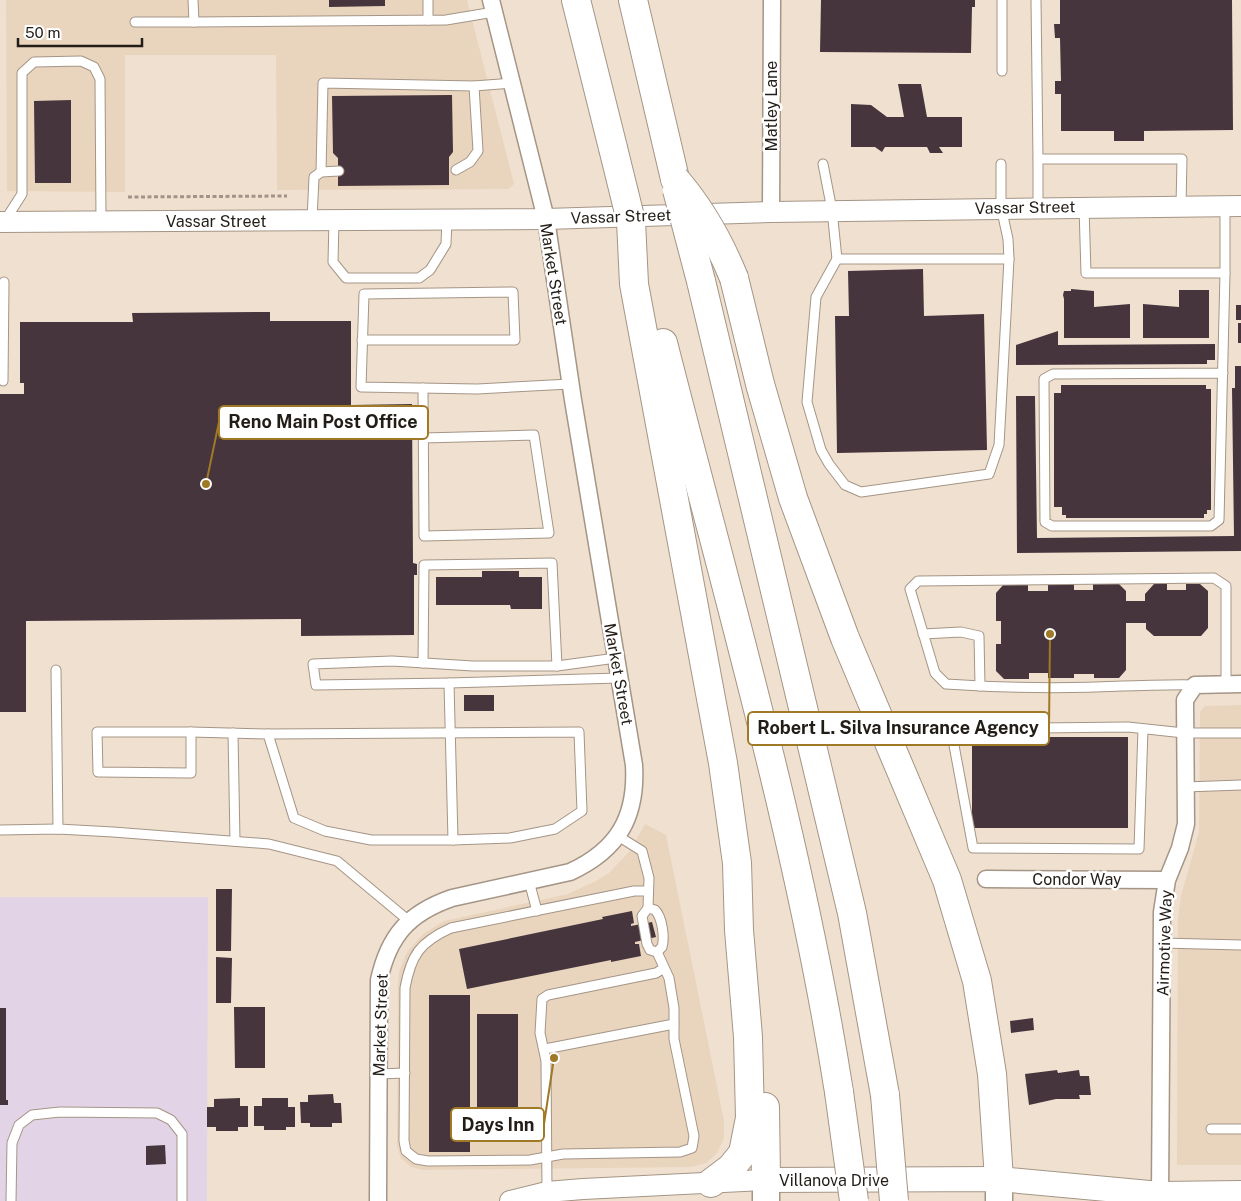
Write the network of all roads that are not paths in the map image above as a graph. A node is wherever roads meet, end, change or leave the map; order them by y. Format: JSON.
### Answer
{"nodes":[{"id":1,"x":193,"y":0,"type":"edge"},
{"id":2,"x":428,"y":0,"type":"edge"},
{"id":3,"x":576,"y":0,"type":"edge"},
{"id":4,"x":633,"y":0,"type":"edge"},
{"id":5,"x":772,"y":0,"type":"edge"},
{"id":6,"x":1002,"y":0,"type":"edge"},
{"id":7,"x":1036,"y":0,"type":"edge"},
{"id":8,"x":493,"y":6,"type":"edge"},
{"id":9,"x":428,"y":20,"type":"junction"},
{"id":10,"x":135,"y":22,"type":"dead end"},
{"id":11,"x":194,"y":22,"type":"junction"},
{"id":12,"x":1002,"y":71,"type":"dead end"},
{"id":13,"x":512,"y":83,"type":"junction"},
{"id":14,"x":474,"y":86,"type":"junction"},
{"id":15,"x":1038,"y":159,"type":"junction"},
{"id":16,"x":823,"y":164,"type":"dead end"},
{"id":17,"x":1001,"y":164,"type":"dead end"},
{"id":18,"x":456,"y":170,"type":"dead end"},
{"id":19,"x":339,"y":171,"type":"dead end"},
{"id":20,"x":321,"y":172,"type":"junction"},
{"id":21,"x":675,"y":179,"type":"junction"},
{"id":22,"x":1181,"y":206,"type":"junction"},
{"id":23,"x":1233,"y":206,"type":"edge"},
{"id":24,"x":1084,"y":207,"type":"junction"},
{"id":25,"x":1001,"y":208,"type":"junction"},
{"id":26,"x":1038,"y":208,"type":"junction"},
{"id":27,"x":832,"y":210,"type":"junction"},
{"id":28,"x":771,"y":212,"type":"junction"},
{"id":29,"x":448,"y":219,"type":"junction"},
{"id":30,"x":546,"y":219,"type":"junction"},
{"id":31,"x":312,"y":220,"type":"junction"},
{"id":32,"x":334,"y":220,"type":"junction"},
{"id":33,"x":101,"y":221,"type":"junction"},
{"id":34,"x":2,"y":222,"type":"edge"},
{"id":35,"x":837,"y":259,"type":"junction"},
{"id":36,"x":1009,"y":259,"type":"junction"},
{"id":37,"x":1225,"y":272,"type":"junction"},
{"id":38,"x":4,"y":282,"type":"dead end"},
{"id":39,"x":641,"y":283,"type":"junction"},
{"id":40,"x":362,"y":340,"type":"junction"},
{"id":41,"x":1223,"y":373,"type":"junction"},
{"id":42,"x":3,"y":381,"type":"dead end"},
{"id":43,"x":570,"y":384,"type":"junction"},
{"id":44,"x":423,"y":388,"type":"junction"},
{"id":45,"x":423,"y":438,"type":"junction"},
{"id":46,"x":923,"y":634,"type":"junction"},
{"id":47,"x":616,"y":658,"type":"junction"},
{"id":48,"x":423,"y":663,"type":"junction"},
{"id":49,"x":557,"y":666,"type":"junction"},
{"id":50,"x":56,"y":670,"type":"dead end"},
{"id":51,"x":619,"y":678,"type":"junction"},
{"id":52,"x":449,"y":683,"type":"junction"},
{"id":53,"x":1233,"y":684,"type":"edge"},
{"id":54,"x":1195,"y":685,"type":"junction"},
{"id":55,"x":980,"y":686,"type":"junction"},
{"id":56,"x":1143,"y":729,"type":"junction"},
{"id":57,"x":191,"y":732,"type":"junction"},
{"id":58,"x":233,"y":733,"type":"junction"},
{"id":59,"x":450,"y":733,"type":"junction"},
{"id":60,"x":1184,"y":733,"type":"junction"},
{"id":61,"x":1241,"y":733,"type":"edge"},
{"id":62,"x":268,"y":734,"type":"junction"},
{"id":63,"x":1241,"y":785,"type":"edge"},
{"id":64,"x":1185,"y":787,"type":"junction"},
{"id":65,"x":58,"y":829,"type":"junction"},
{"id":66,"x":0,"y":830,"type":"edge"},
{"id":67,"x":618,"y":836,"type":"junction"},
{"id":68,"x":453,"y":840,"type":"junction"},
{"id":69,"x":235,"y":842,"type":"junction"},
{"id":70,"x":737,"y":863,"type":"junction"},
{"id":71,"x":986,"y":879,"type":"dead end"},
{"id":72,"x":1167,"y":880,"type":"junction"},
{"id":73,"x":529,"y":881,"type":"junction"},
{"id":74,"x":648,"y":891,"type":"junction"},
{"id":75,"x":648,"y":908,"type":"junction"},
{"id":76,"x":537,"y":911,"type":"junction"},
{"id":77,"x":409,"y":921,"type":"junction"},
{"id":78,"x":1162,"y":943,"type":"junction"},
{"id":79,"x":1241,"y":944,"type":"edge"},
{"id":80,"x":657,"y":952,"type":"junction"},
{"id":81,"x":664,"y":968,"type":"junction"},
{"id":82,"x":674,"y":1024,"type":"junction"},
{"id":83,"x":545,"y":1049,"type":"junction"},
{"id":84,"x":405,"y":1073,"type":"junction"},
{"id":85,"x":378,"y":1074,"type":"junction"},
{"id":86,"x":1211,"y":1129,"type":"dead end"},
{"id":87,"x":1241,"y":1129,"type":"edge"},
{"id":88,"x":546,"y":1157,"type":"junction"},
{"id":89,"x":711,"y":1184,"type":"junction"},
{"id":90,"x":766,"y":1190,"type":"edge"},
{"id":91,"x":999,"y":1190,"type":"edge"},
{"id":92,"x":547,"y":1192,"type":"junction"},
{"id":93,"x":1241,"y":1193,"type":"edge"},
{"id":94,"x":1150,"y":1197,"type":"edge"},
{"id":95,"x":11,"y":1201,"type":"edge"},
{"id":96,"x":182,"y":1201,"type":"edge"},
{"id":97,"x":378,"y":1201,"type":"edge"},
{"id":98,"x":503,"y":1201,"type":"edge"},
{"id":99,"x":510,"y":1201,"type":"edge"},
{"id":100,"x":854,"y":1201,"type":"edge"},
{"id":101,"x":894,"y":1201,"type":"edge"}],
"edges":[{"from":1,"to":11,"type":"lane"},
{"from":2,"to":9,"type":"lane"},
{"from":3,"to":39,"type":"highway","bridge":true},
{"from":4,"to":21,"type":"highway"},
{"from":5,"to":28,"type":"street","name":"Matley Lane"},
{"from":6,"to":12,"type":"lane"},
{"from":7,"to":15,"type":"lane"},
{"from":8,"to":9,"type":"lane"},
{"from":8,"to":13,"type":"street","name":"Market Street"},
{"from":9,"to":11,"type":"lane"},
{"from":10,"to":11,"type":"lane"},
{"from":13,"to":14,"type":"lane"},
{"from":13,"to":30,"type":"street","name":"Market Street"},
{"from":14,"to":18,"type":"lane"},
{"from":14,"to":20,"type":"lane"},
{"from":15,"to":22,"type":"lane"},
{"from":15,"to":26,"type":"lane"},
{"from":16,"to":27,"type":"lane"},
{"from":17,"to":25,"type":"lane"},
{"from":19,"to":20,"type":"lane"},
{"from":20,"to":31,"type":"lane"},
{"from":21,"to":91,"type":"highway","bridge":true},
{"from":21,"to":101,"type":"highway","bridge":true},
{"from":22,"to":23,"type":"street","name":"Vassar Street"},
{"from":22,"to":24,"type":"street","name":"Vassar Street"},
{"from":23,"to":37,"type":"lane"},
{"from":24,"to":26,"type":"street","name":"Vassar Street"},
{"from":24,"to":37,"type":"lane"},
{"from":25,"to":26,"type":"street","name":"Vassar Street"},
{"from":25,"to":27,"type":"street","name":"Vassar Street"},
{"from":25,"to":36,"type":"lane"},
{"from":27,"to":28,"type":"street","name":"Vassar Street"},
{"from":27,"to":35,"type":"lane"},
{"from":28,"to":30,"type":"street","name":"Vassar Street"},
{"from":29,"to":30,"type":"street","name":"Vassar Street"},
{"from":29,"to":32,"type":"street","name":"Vassar Street"},
{"from":29,"to":32,"type":"lane"},
{"from":30,"to":43,"type":"street","name":"Market Street"},
{"from":31,"to":32,"type":"street","name":"Vassar Street"},
{"from":31,"to":33,"type":"street","name":"Vassar Street"},
{"from":33,"to":34,"type":"street","name":"Vassar Street"},
{"from":33,"to":34,"type":"lane"},
{"from":35,"to":36,"type":"lane"},
{"from":35,"to":36,"type":"lane"},
{"from":37,"to":41,"type":"lane"},
{"from":38,"to":42,"type":"lane"},
{"from":39,"to":70,"type":"highway"},
{"from":39,"to":100,"type":"highway","bridge":true},
{"from":40,"to":40,"type":"lane"},
{"from":40,"to":44,"type":"lane"},
{"from":41,"to":41,"type":"lane"},
{"from":43,"to":44,"type":"lane"},
{"from":43,"to":47,"type":"street","name":"Market Street"},
{"from":44,"to":45,"type":"lane"},
{"from":45,"to":45,"type":"lane"},
{"from":46,"to":53,"type":"lane"},
{"from":46,"to":55,"type":"lane"},
{"from":46,"to":55,"type":"lane"},
{"from":47,"to":49,"type":"lane"},
{"from":47,"to":51,"type":"street","name":"Market Street"},
{"from":48,"to":49,"type":"lane"},
{"from":48,"to":49,"type":"lane"},
{"from":48,"to":52,"type":"lane"},
{"from":50,"to":65,"type":"lane"},
{"from":51,"to":52,"type":"lane"},
{"from":51,"to":67,"type":"street","name":"Market Street"},
{"from":52,"to":59,"type":"lane"},
{"from":53,"to":54,"type":"street"},
{"from":54,"to":55,"type":"lane"},
{"from":54,"to":60,"type":"street","name":"Airmotive Way"},
{"from":56,"to":56,"type":"lane"},
{"from":56,"to":60,"type":"lane"},
{"from":57,"to":57,"type":"lane"},
{"from":57,"to":58,"type":"lane"},
{"from":58,"to":62,"type":"lane"},
{"from":58,"to":69,"type":"lane"},
{"from":59,"to":62,"type":"lane"},
{"from":59,"to":68,"type":"lane"},
{"from":59,"to":68,"type":"lane"},
{"from":60,"to":61,"type":"lane"},
{"from":60,"to":64,"type":"street","name":"Airmotive Way"},
{"from":62,"to":68,"type":"lane"},
{"from":63,"to":64,"type":"lane"},
{"from":64,"to":72,"type":"street","name":"Airmotive Way"},
{"from":65,"to":66,"type":"lane"},
{"from":65,"to":69,"type":"lane"},
{"from":67,"to":73,"type":"street","name":"Market Street"},
{"from":67,"to":74,"type":"lane"},
{"from":69,"to":77,"type":"lane"},
{"from":70,"to":89,"type":"highway"},
{"from":70,"to":90,"type":"highway"},
{"from":71,"to":72,"type":"street","name":"Condor Way"},
{"from":72,"to":78,"type":"street","name":"Airmotive Way"},
{"from":73,"to":76,"type":"lane"},
{"from":73,"to":77,"type":"street","name":"Market Street"},
{"from":74,"to":75,"type":"lane"},
{"from":74,"to":76,"type":"lane"},
{"from":75,"to":80,"type":"lane"},
{"from":75,"to":80,"type":"lane"},
{"from":76,"to":84,"type":"lane"},
{"from":77,"to":85,"type":"street","name":"Market Street"},
{"from":78,"to":79,"type":"lane"},
{"from":78,"to":94,"type":"street","name":"Airmotive Way"},
{"from":80,"to":81,"type":"lane"},
{"from":81,"to":82,"type":"lane"},
{"from":81,"to":83,"type":"lane"},
{"from":82,"to":83,"type":"lane"},
{"from":82,"to":88,"type":"lane"},
{"from":83,"to":88,"type":"lane"},
{"from":84,"to":85,"type":"lane"},
{"from":84,"to":88,"type":"lane"},
{"from":85,"to":97,"type":"street","name":"Market Street"},
{"from":86,"to":87,"type":"lane"},
{"from":88,"to":92,"type":"lane"},
{"from":89,"to":90,"type":"street","name":"Villanova Drive"},
{"from":89,"to":92,"type":"street","name":"Villanova Drive"},
{"from":90,"to":91,"type":"main road","name":"Villanova Drive"},
{"from":91,"to":94,"type":"main road","name":"Villanova Drive"},
{"from":92,"to":99,"type":"street","name":"Villanova Drive"},
{"from":93,"to":94,"type":"main road","name":"Villanova Drive"},
{"from":95,"to":96,"type":"lane"},
{"from":98,"to":99,"type":"street","name":"Villanova Drive"}]}
